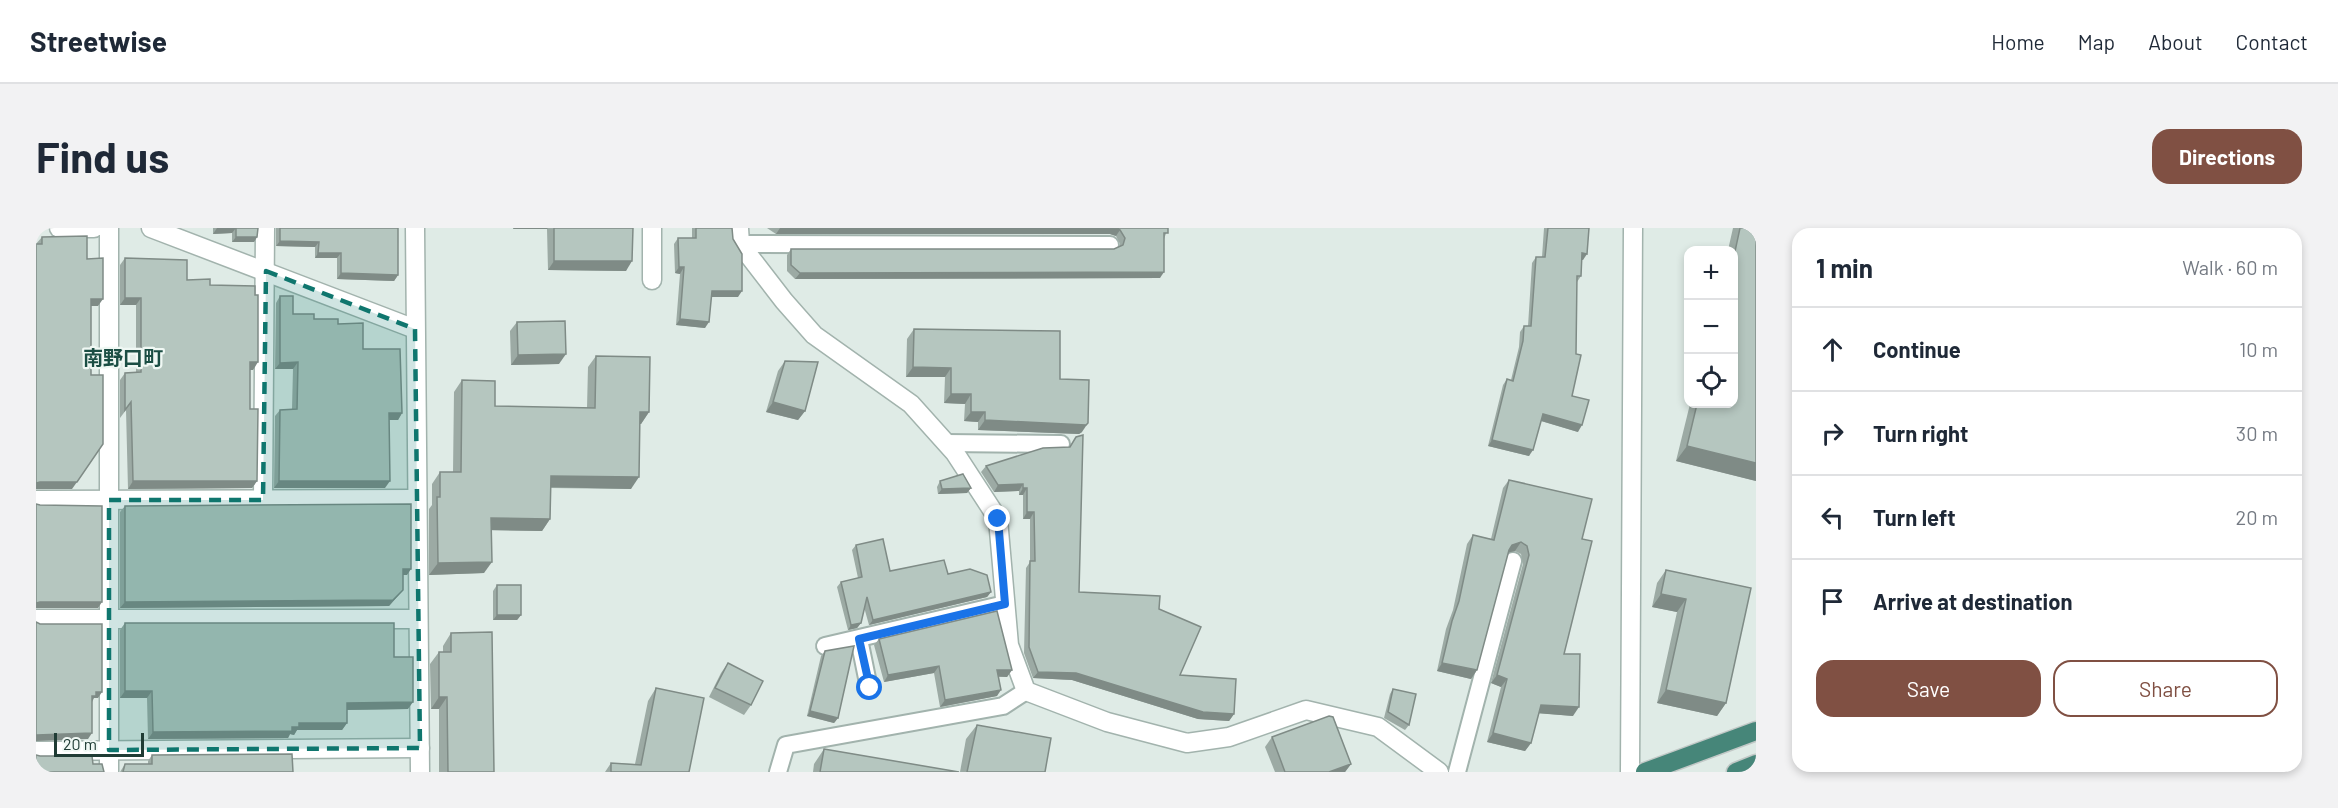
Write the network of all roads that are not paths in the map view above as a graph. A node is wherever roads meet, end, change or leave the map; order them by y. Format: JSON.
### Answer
{"nodes":[{"id":1,"x":59,"y":228,"type":"edge"},
{"id":2,"x":94,"y":228,"type":"edge"},
{"id":3,"x":109,"y":228,"type":"edge"},
{"id":4,"x":151,"y":228,"type":"edge"},
{"id":5,"x":266,"y":228,"type":"edge"},
{"id":6,"x":415,"y":228,"type":"edge"},
{"id":7,"x":652,"y":228,"type":"edge"},
{"id":8,"x":1633,"y":228,"type":"edge"},
{"id":9,"x":739,"y":236,"type":"edge"},
{"id":10,"x":1110,"y":245,"type":"dead end"},
{"id":11,"x":266,"y":271,"type":"junction"},
{"id":12,"x":652,"y":280,"type":"dead end"},
{"id":13,"x":415,"y":329,"type":"junction"},
{"id":14,"x":946,"y":443,"type":"junction"},
{"id":15,"x":1061,"y":444,"type":"dead end"},
{"id":16,"x":417,"y":499,"type":"junction"},
{"id":17,"x":36,"y":500,"type":"edge"},
{"id":18,"x":109,"y":500,"type":"junction"},
{"id":19,"x":263,"y":500,"type":"junction"},
{"id":20,"x":1513,"y":561,"type":"dead end"},
{"id":21,"x":1005,"y":604,"type":"junction"},
{"id":22,"x":36,"y":619,"type":"edge"},
{"id":23,"x":109,"y":619,"type":"junction"},
{"id":24,"x":418,"y":619,"type":"junction"},
{"id":25,"x":859,"y":639,"type":"junction"},
{"id":26,"x":825,"y":646,"type":"dead end"},
{"id":27,"x":870,"y":688,"type":"dead end"},
{"id":28,"x":1026,"y":691,"type":"junction"},
{"id":29,"x":1756,"y":731,"type":"edge"},
{"id":30,"x":420,"y":748,"type":"junction"},
{"id":31,"x":109,"y":750,"type":"junction"},
{"id":32,"x":36,"y":751,"type":"edge"},
{"id":33,"x":1756,"y":764,"type":"edge"},
{"id":34,"x":110,"y":772,"type":"edge"},
{"id":35,"x":420,"y":772,"type":"edge"},
{"id":36,"x":778,"y":772,"type":"edge"},
{"id":37,"x":1439,"y":772,"type":"edge"},
{"id":38,"x":1457,"y":772,"type":"edge"},
{"id":39,"x":1630,"y":772,"type":"edge"},
{"id":40,"x":1645,"y":772,"type":"edge"},
{"id":41,"x":1736,"y":772,"type":"edge"}],
"edges":[{"from":1,"to":2,"type":"street"},
{"from":3,"to":18,"type":"street"},
{"from":4,"to":11,"type":"street"},
{"from":5,"to":11,"type":"street"},
{"from":6,"to":13,"type":"street"},
{"from":7,"to":12,"type":"street"},
{"from":8,"to":39,"type":"street"},
{"from":9,"to":10,"type":"lane"},
{"from":9,"to":14,"type":"street"},
{"from":11,"to":13,"type":"street"},
{"from":11,"to":19,"type":"street"},
{"from":13,"to":16,"type":"street"},
{"from":14,"to":15,"type":"lane"},
{"from":14,"to":21,"type":"street"},
{"from":16,"to":19,"type":"street"},
{"from":16,"to":24,"type":"street"},
{"from":17,"to":18,"type":"street"},
{"from":18,"to":19,"type":"street"},
{"from":18,"to":23,"type":"street"},
{"from":20,"to":38,"type":"lane"},
{"from":21,"to":25,"type":"lane"},
{"from":21,"to":28,"type":"street"},
{"from":22,"to":23,"type":"street"},
{"from":23,"to":24,"type":"street"},
{"from":23,"to":31,"type":"street"},
{"from":24,"to":30,"type":"street"},
{"from":25,"to":26,"type":"lane"},
{"from":25,"to":27,"type":"lane"},
{"from":28,"to":36,"type":"lane"},
{"from":28,"to":37,"type":"street"},
{"from":29,"to":40,"type":"highway"},
{"from":30,"to":31,"type":"street"},
{"from":30,"to":35,"type":"street"},
{"from":31,"to":32,"type":"street"},
{"from":31,"to":34,"type":"street"},
{"from":33,"to":41,"type":"highway"}]}
